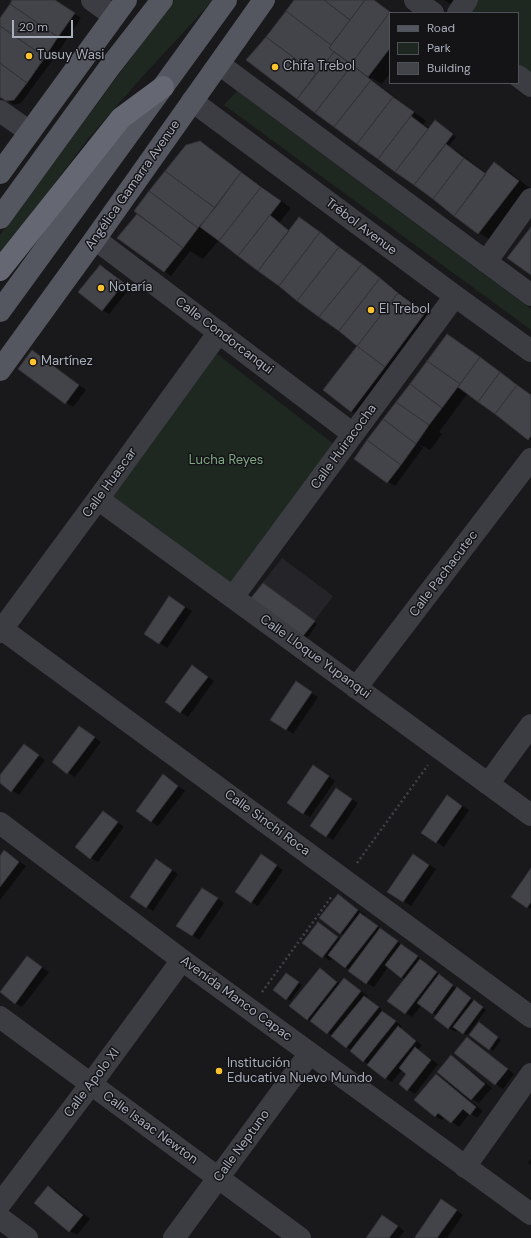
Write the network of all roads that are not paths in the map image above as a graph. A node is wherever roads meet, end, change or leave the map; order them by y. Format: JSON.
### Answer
{"nodes":[{"id":1,"x":92,"y":0,"type":"edge"},
{"id":2,"x":162,"y":0,"type":"edge"},
{"id":3,"x":226,"y":0,"type":"edge"},
{"id":4,"x":264,"y":0,"type":"edge"},
{"id":5,"x":415,"y":0,"type":"edge"},
{"id":6,"x":467,"y":0,"type":"edge"},
{"id":7,"x":120,"y":8,"type":"edge"},
{"id":8,"x":432,"y":12,"type":"edge"},
{"id":9,"x":459,"y":12,"type":"edge"},
{"id":10,"x":219,"y":64,"type":"junction"},
{"id":11,"x":109,"y":68,"type":"junction"},
{"id":12,"x":519,"y":77,"type":"edge"},
{"id":13,"x":531,"y":86,"type":"edge"},
{"id":14,"x":163,"y":88,"type":"junction"},
{"id":15,"x":192,"y":101,"type":"junction"},
{"id":16,"x":0,"y":111,"type":"edge"},
{"id":17,"x":30,"y":132,"type":"junction"},
{"id":18,"x":0,"y":173,"type":"edge"},
{"id":19,"x":531,"y":199,"type":"edge"},
{"id":20,"x":0,"y":218,"type":"edge"},
{"id":21,"x":95,"y":239,"type":"junction"},
{"id":22,"x":486,"y":262,"type":"junction"},
{"id":23,"x":0,"y":270,"type":"edge"},
{"id":24,"x":531,"y":295,"type":"edge"},
{"id":25,"x":455,"y":296,"type":"junction"},
{"id":26,"x":0,"y":311,"type":"edge"},
{"id":27,"x":219,"y":332,"type":"junction"},
{"id":28,"x":531,"y":351,"type":"edge"},
{"id":29,"x":0,"y":370,"type":"edge"},
{"id":30,"x":353,"y":434,"type":"junction"},
{"id":31,"x":531,"y":459,"type":"edge"},
{"id":32,"x":98,"y":499,"type":"junction"},
{"id":33,"x":234,"y":597,"type":"junction"},
{"id":34,"x":1,"y":631,"type":"edge"},
{"id":35,"x":356,"y":688,"type":"junction"},
{"id":36,"x":531,"y":725,"type":"edge"},
{"id":37,"x":488,"y":784,"type":"junction"},
{"id":38,"x":531,"y":815,"type":"edge"},
{"id":39,"x":0,"y":823,"type":"edge"},
{"id":40,"x":182,"y":960,"type":"junction"},
{"id":41,"x":0,"y":1017,"type":"edge"},
{"id":42,"x":531,"y":1018,"type":"edge"},
{"id":43,"x":310,"y":1053,"type":"junction"},
{"id":44,"x":531,"y":1074,"type":"edge"},
{"id":45,"x":91,"y":1084,"type":"junction"},
{"id":46,"x":465,"y":1166,"type":"junction"},
{"id":47,"x":218,"y":1178,"type":"junction"},
{"id":48,"x":0,"y":1204,"type":"edge"},
{"id":49,"x":531,"y":1214,"type":"edge"},
{"id":50,"x":0,"y":1218,"type":"edge"},
{"id":51,"x":27,"y":1238,"type":"edge"},
{"id":52,"x":174,"y":1238,"type":"edge"},
{"id":53,"x":300,"y":1238,"type":"edge"}],
"edges":[{"from":1,"to":7,"type":"street"},
{"from":2,"to":11,"type":"main road"},
{"from":3,"to":14,"type":"main road"},
{"from":4,"to":10,"type":"main road","name":"Angélica Gamarra Avenue"},
{"from":5,"to":8,"type":"street"},
{"from":6,"to":9,"type":"street"},
{"from":7,"to":11,"type":"main road"},
{"from":7,"to":17,"type":"main road"},
{"from":10,"to":15,"type":"main road","name":"Angélica Gamarra Avenue"},
{"from":10,"to":22,"type":"street"},
{"from":11,"to":20,"type":"main road"},
{"from":12,"to":13,"type":"street"},
{"from":14,"to":23,"type":"highway"},
{"from":14,"to":26,"type":"main road"},
{"from":15,"to":21,"type":"main road","name":"Angélica Gamarra Avenue"},
{"from":15,"to":25,"type":"street","name":"Trébol Avenue"},
{"from":16,"to":17,"type":"street"},
{"from":17,"to":18,"type":"main road"},
{"from":19,"to":22,"type":"street"},
{"from":21,"to":27,"type":"street","name":"Calle Condorcanqui"},
{"from":21,"to":29,"type":"main road","name":"Angélica Gamarra Avenue"},
{"from":22,"to":24,"type":"street"},
{"from":25,"to":28,"type":"street","name":"Trébol Avenue"},
{"from":25,"to":30,"type":"street","name":"Calle Huiracocha"},
{"from":27,"to":30,"type":"street","name":"Calle Condorcanqui"},
{"from":27,"to":32,"type":"street","name":"Calle Huascar"},
{"from":30,"to":33,"type":"street","name":"Calle Huiracocha"},
{"from":31,"to":35,"type":"street","name":"Calle Pachacutec"},
{"from":32,"to":33,"type":"street","name":"Calle Lloque Yupanqui"},
{"from":32,"to":34,"type":"street","name":"Calle Huascar"},
{"from":33,"to":35,"type":"street","name":"Calle Lloque Yupanqui"},
{"from":34,"to":42,"type":"street","name":"Calle Sinchi Roca"},
{"from":35,"to":37,"type":"street","name":"Calle Lloque Yupanqui"},
{"from":36,"to":37,"type":"street"},
{"from":37,"to":38,"type":"street","name":"Calle Lloque Yupanqui"},
{"from":39,"to":40,"type":"street","name":"Avenida Manco Capac"},
{"from":40,"to":43,"type":"street","name":"Avenida Manco Capac"},
{"from":40,"to":45,"type":"street","name":"Calle Apolo XI"},
{"from":41,"to":45,"type":"street","name":"Calle Isaac Newton"},
{"from":43,"to":46,"type":"street","name":"Avenida Manco Capac"},
{"from":43,"to":47,"type":"street","name":"Calle Neptuno"},
{"from":44,"to":46,"type":"street"},
{"from":45,"to":47,"type":"street","name":"Calle Isaac Newton"},
{"from":45,"to":48,"type":"street","name":"Calle Apolo XI"},
{"from":46,"to":49,"type":"street","name":"Avenida Manco Capac"},
{"from":47,"to":52,"type":"street","name":"Calle Neptuno"},
{"from":47,"to":53,"type":"street","name":"Calle Isaac Newton"},
{"from":50,"to":51,"type":"street"}]}
